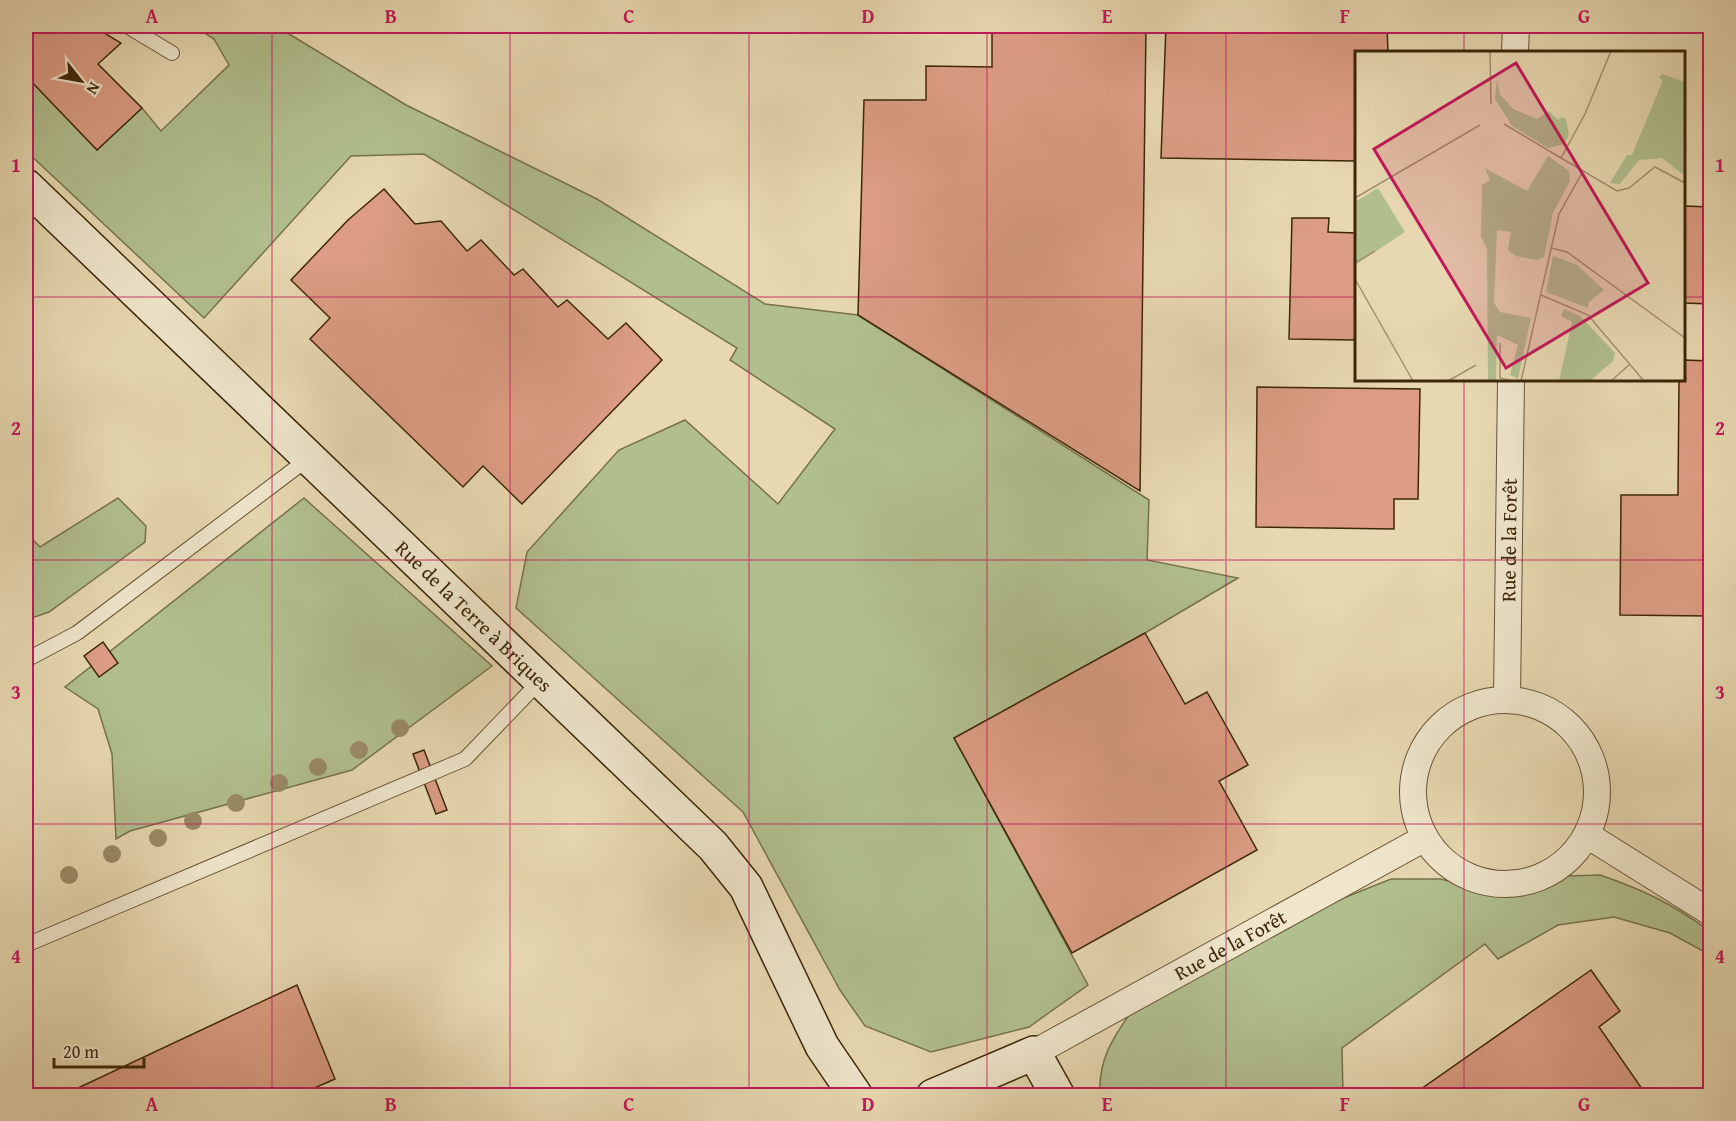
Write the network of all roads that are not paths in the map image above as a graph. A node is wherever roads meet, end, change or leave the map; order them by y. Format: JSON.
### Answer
{"nodes":[{"id":1,"x":127,"y":26,"type":"edge"},
{"id":2,"x":1516,"y":26,"type":"edge"},
{"id":3,"x":1515,"y":51,"type":"edge"},
{"id":4,"x":172,"y":52,"type":"dead end"},
{"id":5,"x":26,"y":186,"type":"edge"},
{"id":6,"x":1511,"y":381,"type":"edge"},
{"id":7,"x":309,"y":458,"type":"junction"},
{"id":8,"x":26,"y":660,"type":"edge"},
{"id":9,"x":541,"y":680,"type":"junction"},
{"id":10,"x":1507,"y":699,"type":"junction"},
{"id":11,"x":1587,"y":835,"type":"junction"},
{"id":12,"x":1425,"y":838,"type":"junction"},
{"id":13,"x":1710,"y":912,"type":"edge"},
{"id":14,"x":26,"y":945,"type":"edge"},
{"id":15,"x":1034,"y":1053,"type":"junction"},
{"id":16,"x":856,"y":1095,"type":"edge"},
{"id":17,"x":933,"y":1095,"type":"edge"},
{"id":18,"x":1058,"y":1095,"type":"edge"}],
"edges":[{"from":1,"to":4,"type":"lane"},
{"from":2,"to":3,"type":"street"},
{"from":5,"to":7,"type":"main road","name":"Rue de la Terre à Briques"},
{"from":6,"to":10,"type":"street","name":"Rue de la Forêt"},
{"from":7,"to":8,"type":"lane"},
{"from":7,"to":9,"type":"main road","name":"Rue de la Terre à Briques"},
{"from":9,"to":14,"type":"lane"},
{"from":9,"to":16,"type":"main road","name":"Rue de la Terre à Briques"},
{"from":10,"to":11,"type":"street"},
{"from":10,"to":12,"type":"street"},
{"from":11,"to":12,"type":"street"},
{"from":11,"to":13,"type":"street"},
{"from":12,"to":15,"type":"street","name":"Rue de la Forêt"},
{"from":15,"to":17,"type":"main road"},
{"from":15,"to":18,"type":"main road"}]}
